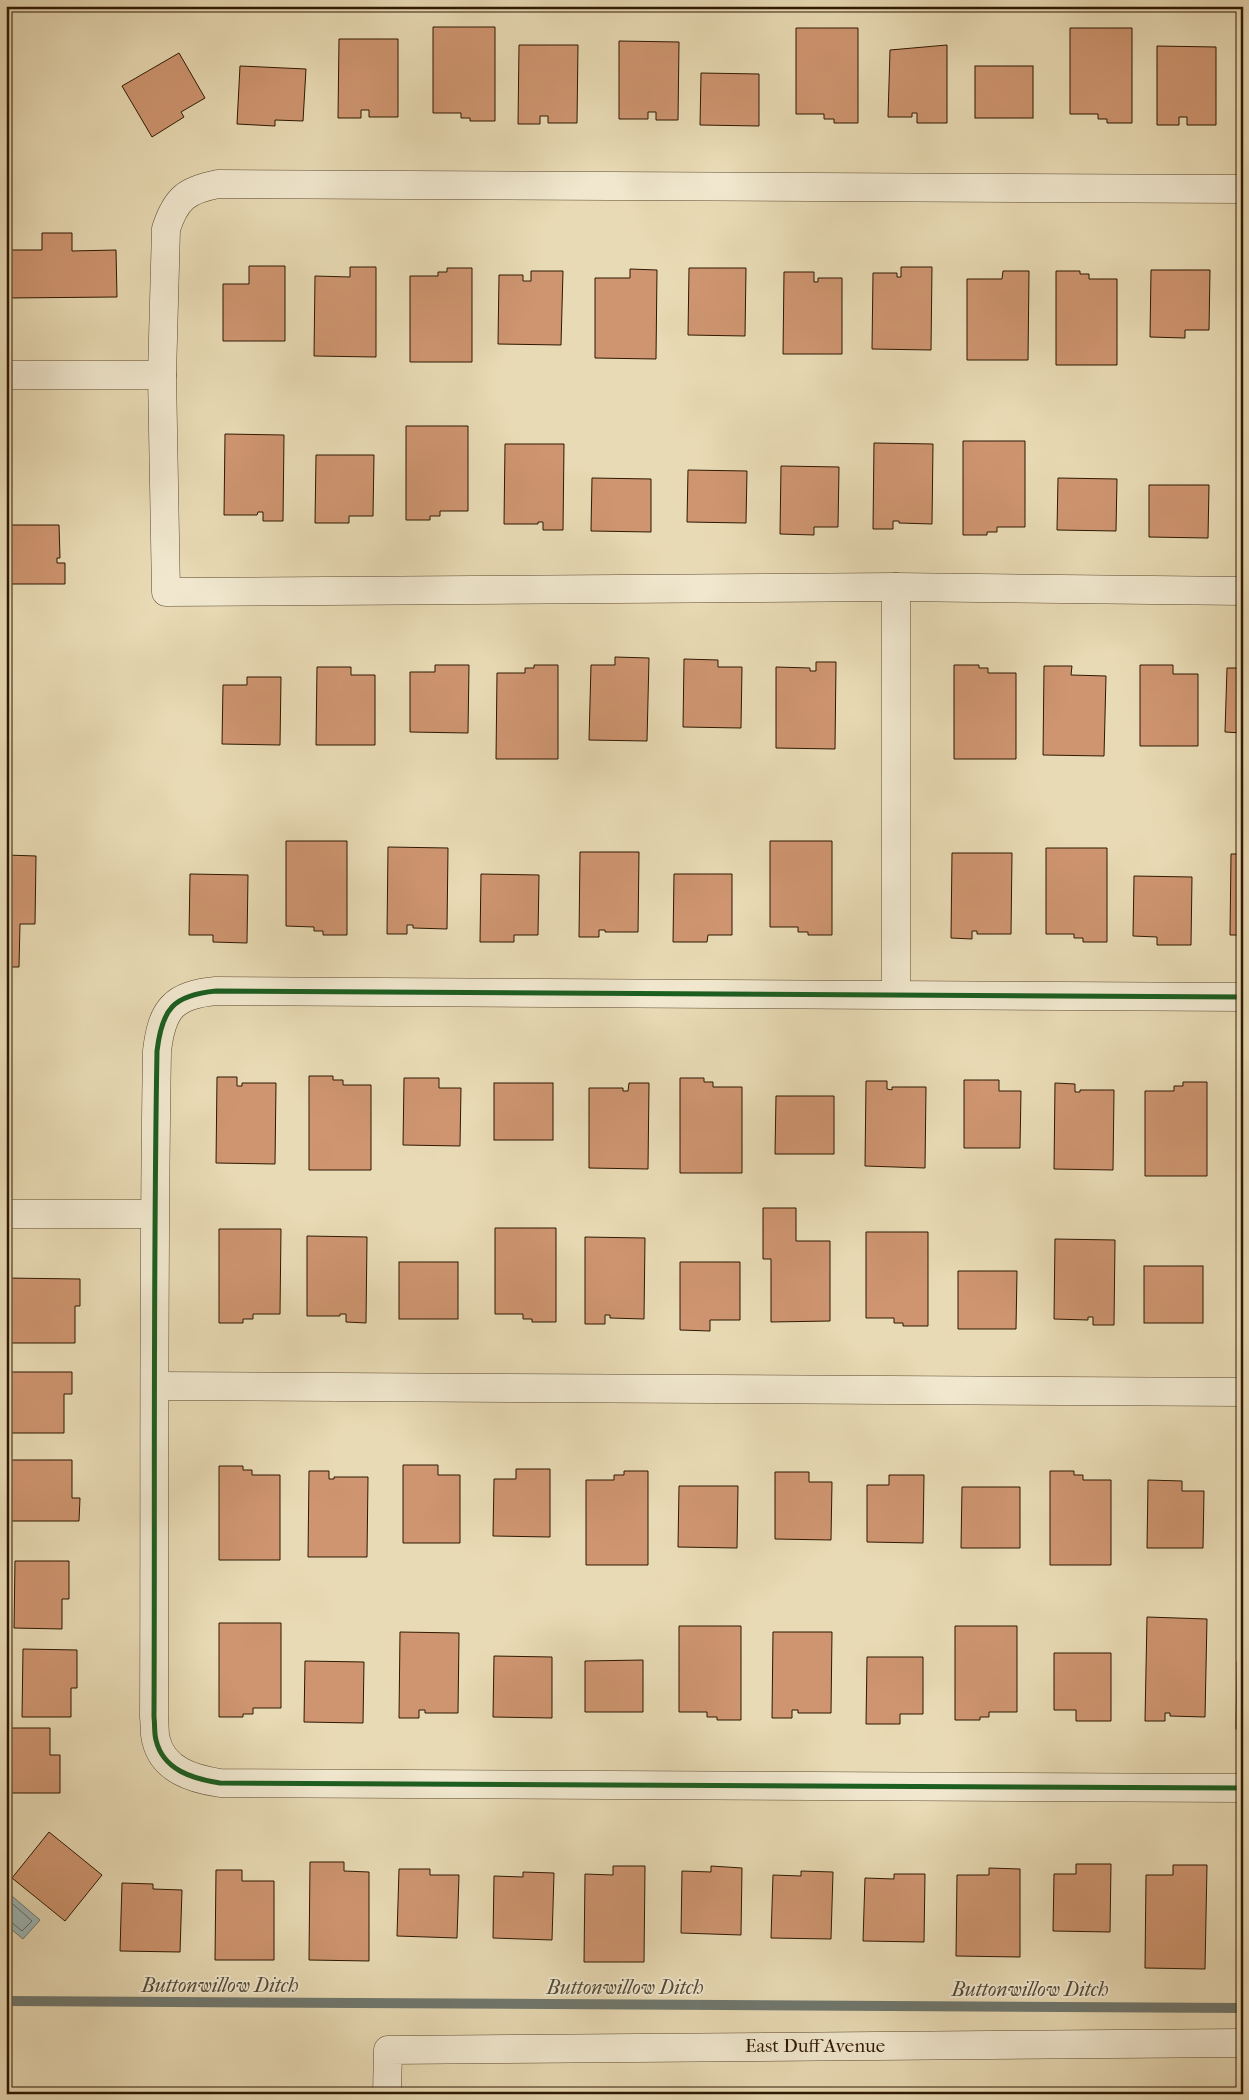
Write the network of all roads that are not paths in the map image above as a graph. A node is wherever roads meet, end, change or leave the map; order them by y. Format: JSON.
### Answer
{"nodes":[{"id":1,"x":1243,"y":189,"type":"edge"},
{"id":2,"x":6,"y":375,"type":"edge"},
{"id":3,"x":162,"y":375,"type":"junction"},
{"id":4,"x":896,"y":587,"type":"junction"},
{"id":5,"x":1243,"y":591,"type":"edge"},
{"id":6,"x":896,"y":994,"type":"junction"},
{"id":7,"x":1243,"y":997,"type":"edge"},
{"id":8,"x":6,"y":1214,"type":"edge"},
{"id":9,"x":154,"y":1214,"type":"junction"},
{"id":10,"x":156,"y":1386,"type":"junction"},
{"id":11,"x":1243,"y":1392,"type":"edge"},
{"id":12,"x":1243,"y":1788,"type":"edge"},
{"id":13,"x":1243,"y":2043,"type":"edge"},
{"id":14,"x":387,"y":2094,"type":"edge"}],
"edges":[{"from":1,"to":3,"type":"street"},
{"from":2,"to":3,"type":"street"},
{"from":3,"to":4,"type":"street"},
{"from":4,"to":5,"type":"street"},
{"from":4,"to":6,"type":"street"},
{"from":6,"to":7,"type":"street"},
{"from":6,"to":9,"type":"street"},
{"from":8,"to":9,"type":"street"},
{"from":9,"to":10,"type":"street"},
{"from":10,"to":11,"type":"street"},
{"from":10,"to":12,"type":"street"},
{"from":13,"to":14,"type":"street","name":"East Duff Avenue"}]}
